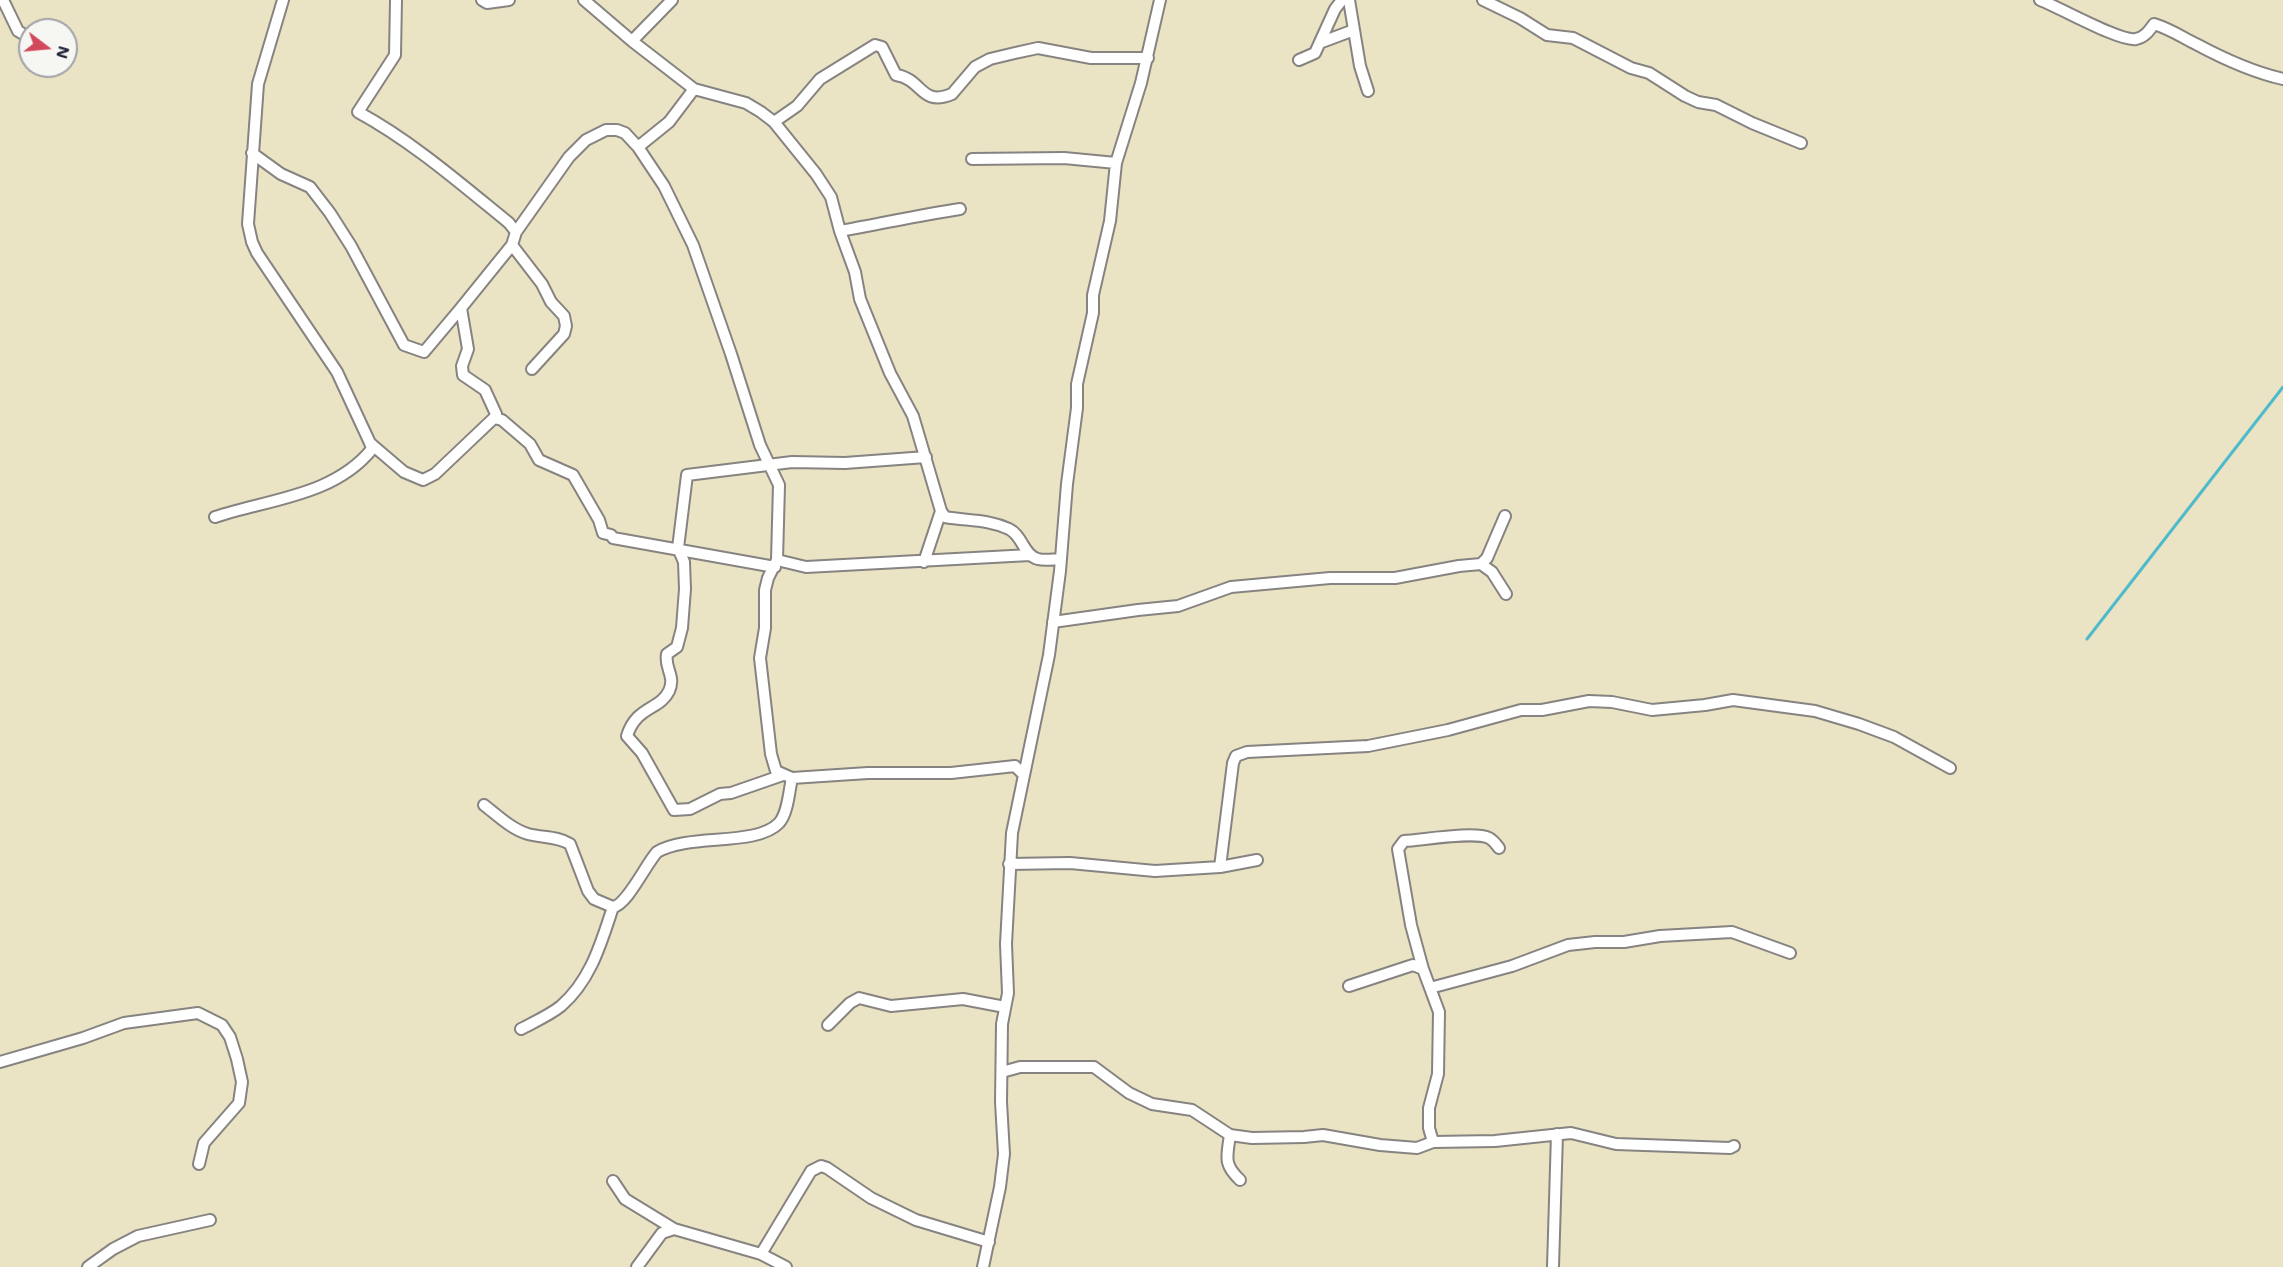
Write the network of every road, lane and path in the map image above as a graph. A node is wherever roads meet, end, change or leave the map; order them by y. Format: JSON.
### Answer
{"nodes":[{"id":1,"x":3,"y":0,"type":"edge"},
{"id":2,"x":283,"y":0,"type":"edge"},
{"id":3,"x":396,"y":0,"type":"edge"},
{"id":4,"x":482,"y":0,"type":"edge"},
{"id":5,"x":509,"y":0,"type":"edge"},
{"id":6,"x":584,"y":0,"type":"edge"},
{"id":7,"x":672,"y":0,"type":"edge"},
{"id":8,"x":1160,"y":0,"type":"edge"},
{"id":9,"x":1342,"y":0,"type":"edge"},
{"id":10,"x":1349,"y":0,"type":"edge"},
{"id":11,"x":1483,"y":0,"type":"edge"},
{"id":12,"x":2040,"y":0,"type":"edge"},
{"id":13,"x":1354,"y":30,"type":"junction"},
{"id":14,"x":18,"y":31,"type":"edge"},
{"id":15,"x":632,"y":41,"type":"junction"},
{"id":16,"x":1322,"y":42,"type":"junction"},
{"id":17,"x":1148,"y":58,"type":"junction"},
{"id":18,"x":1299,"y":60,"type":"dead end"},
{"id":19,"x":2283,"y":79,"type":"edge"},
{"id":20,"x":694,"y":88,"type":"junction"},
{"id":21,"x":1368,"y":91,"type":"dead end"},
{"id":22,"x":774,"y":122,"type":"junction"},
{"id":23,"x":1801,"y":143,"type":"dead end"},
{"id":24,"x":638,"y":147,"type":"junction"},
{"id":25,"x":252,"y":153,"type":"junction"},
{"id":26,"x":972,"y":159,"type":"dead end"},
{"id":27,"x":1116,"y":163,"type":"junction"},
{"id":28,"x":960,"y":209,"type":"dead end"},
{"id":29,"x":840,"y":231,"type":"junction"},
{"id":30,"x":516,"y":232,"type":"junction"},
{"id":31,"x":512,"y":245,"type":"junction"},
{"id":32,"x":461,"y":308,"type":"junction"},
{"id":33,"x":532,"y":369,"type":"dead end"},
{"id":34,"x":494,"y":418,"type":"junction"},
{"id":35,"x":370,"y":443,"type":"junction"},
{"id":36,"x":926,"y":457,"type":"junction"},
{"id":37,"x":770,"y":466,"type":"junction"},
{"id":38,"x":941,"y":511,"type":"junction"},
{"id":39,"x":1505,"y":516,"type":"dead end"},
{"id":40,"x":214,"y":517,"type":"dead end"},
{"id":41,"x":678,"y":548,"type":"junction"},
{"id":42,"x":1030,"y":555,"type":"junction"},
{"id":43,"x":1061,"y":560,"type":"junction"},
{"id":44,"x":924,"y":562,"type":"junction"},
{"id":45,"x":776,"y":563,"type":"junction"},
{"id":46,"x":1481,"y":564,"type":"junction"},
{"id":47,"x":1506,"y":594,"type":"dead end"},
{"id":48,"x":1053,"y":622,"type":"junction"},
{"id":49,"x":1950,"y":768,"type":"dead end"},
{"id":50,"x":1024,"y":775,"type":"junction"},
{"id":51,"x":787,"y":777,"type":"junction"},
{"id":52,"x":484,"y":805,"type":"dead end"},
{"id":53,"x":1499,"y":848,"type":"dead end"},
{"id":54,"x":1257,"y":860,"type":"dead end"},
{"id":55,"x":1009,"y":864,"type":"junction"},
{"id":56,"x":1220,"y":867,"type":"junction"},
{"id":57,"x":613,"y":907,"type":"junction"},
{"id":58,"x":1790,"y":953,"type":"dead end"},
{"id":59,"x":1423,"y":969,"type":"junction"},
{"id":60,"x":1348,"y":986,"type":"dead end"},
{"id":61,"x":1430,"y":988,"type":"junction"},
{"id":62,"x":1005,"y":1007,"type":"junction"},
{"id":63,"x":828,"y":1025,"type":"dead end"},
{"id":64,"x":521,"y":1029,"type":"dead end"},
{"id":65,"x":0,"y":1062,"type":"edge"},
{"id":66,"x":1002,"y":1072,"type":"junction"},
{"id":67,"x":1557,"y":1134,"type":"junction"},
{"id":68,"x":1230,"y":1135,"type":"junction"},
{"id":69,"x":1433,"y":1142,"type":"junction"},
{"id":70,"x":1734,"y":1146,"type":"dead end"},
{"id":71,"x":199,"y":1164,"type":"dead end"},
{"id":72,"x":1240,"y":1180,"type":"dead end"},
{"id":73,"x":613,"y":1181,"type":"dead end"},
{"id":74,"x":210,"y":1220,"type":"dead end"},
{"id":75,"x":674,"y":1229,"type":"junction"},
{"id":76,"x":989,"y":1242,"type":"junction"},
{"id":77,"x":761,"y":1254,"type":"junction"},
{"id":78,"x":88,"y":1267,"type":"edge"},
{"id":79,"x":638,"y":1267,"type":"edge"},
{"id":80,"x":786,"y":1267,"type":"edge"},
{"id":81,"x":983,"y":1267,"type":"edge"},
{"id":82,"x":1553,"y":1267,"type":"edge"}],
"edges":[{"from":1,"to":14,"type":"street"},
{"from":2,"to":25,"type":"street"},
{"from":3,"to":30,"type":"street"},
{"from":4,"to":5,"type":"street"},
{"from":6,"to":15,"type":"street"},
{"from":7,"to":15,"type":"street"},
{"from":8,"to":17,"type":"street"},
{"from":9,"to":16,"type":"street"},
{"from":10,"to":13,"type":"street"},
{"from":11,"to":23,"type":"street"},
{"from":12,"to":19,"type":"street"},
{"from":13,"to":16,"type":"street"},
{"from":13,"to":21,"type":"street"},
{"from":15,"to":20,"type":"street"},
{"from":16,"to":18,"type":"street"},
{"from":17,"to":22,"type":"street"},
{"from":17,"to":27,"type":"street"},
{"from":20,"to":22,"type":"street"},
{"from":20,"to":24,"type":"street"},
{"from":22,"to":29,"type":"street"},
{"from":24,"to":30,"type":"street"},
{"from":24,"to":37,"type":"street"},
{"from":25,"to":32,"type":"street"},
{"from":25,"to":35,"type":"street"},
{"from":26,"to":27,"type":"street"},
{"from":27,"to":43,"type":"street"},
{"from":28,"to":29,"type":"street"},
{"from":29,"to":36,"type":"street"},
{"from":30,"to":31,"type":"street"},
{"from":31,"to":32,"type":"street"},
{"from":31,"to":33,"type":"street"},
{"from":32,"to":34,"type":"street"},
{"from":34,"to":35,"type":"street"},
{"from":34,"to":41,"type":"street"},
{"from":35,"to":40,"type":"street"},
{"from":36,"to":37,"type":"street"},
{"from":36,"to":38,"type":"street"},
{"from":37,"to":41,"type":"street"},
{"from":37,"to":45,"type":"street"},
{"from":38,"to":42,"type":"street"},
{"from":38,"to":44,"type":"street"},
{"from":39,"to":46,"type":"street"},
{"from":41,"to":45,"type":"street"},
{"from":41,"to":51,"type":"street"},
{"from":42,"to":43,"type":"street"},
{"from":42,"to":44,"type":"street"},
{"from":43,"to":48,"type":"street"},
{"from":44,"to":45,"type":"street"},
{"from":45,"to":51,"type":"street"},
{"from":46,"to":47,"type":"street"},
{"from":46,"to":48,"type":"street"},
{"from":48,"to":50,"type":"street"},
{"from":49,"to":56,"type":"street"},
{"from":50,"to":51,"type":"street"},
{"from":50,"to":55,"type":"street"},
{"from":51,"to":57,"type":"street"},
{"from":52,"to":57,"type":"street"},
{"from":53,"to":59,"type":"street"},
{"from":54,"to":56,"type":"street"},
{"from":55,"to":56,"type":"street"},
{"from":55,"to":62,"type":"street"},
{"from":57,"to":64,"type":"street"},
{"from":58,"to":61,"type":"street"},
{"from":59,"to":60,"type":"street"},
{"from":59,"to":61,"type":"street"},
{"from":61,"to":69,"type":"street"},
{"from":62,"to":63,"type":"street"},
{"from":62,"to":66,"type":"street"},
{"from":65,"to":71,"type":"street"},
{"from":66,"to":68,"type":"street"},
{"from":66,"to":76,"type":"street"},
{"from":67,"to":69,"type":"street"},
{"from":67,"to":70,"type":"street"},
{"from":67,"to":82,"type":"street"},
{"from":68,"to":69,"type":"street"},
{"from":68,"to":72,"type":"street"},
{"from":73,"to":75,"type":"street"},
{"from":74,"to":78,"type":"street"},
{"from":75,"to":77,"type":"street"},
{"from":75,"to":79,"type":"street"},
{"from":76,"to":77,"type":"street"},
{"from":76,"to":81,"type":"street"},
{"from":77,"to":80,"type":"street"}]}
